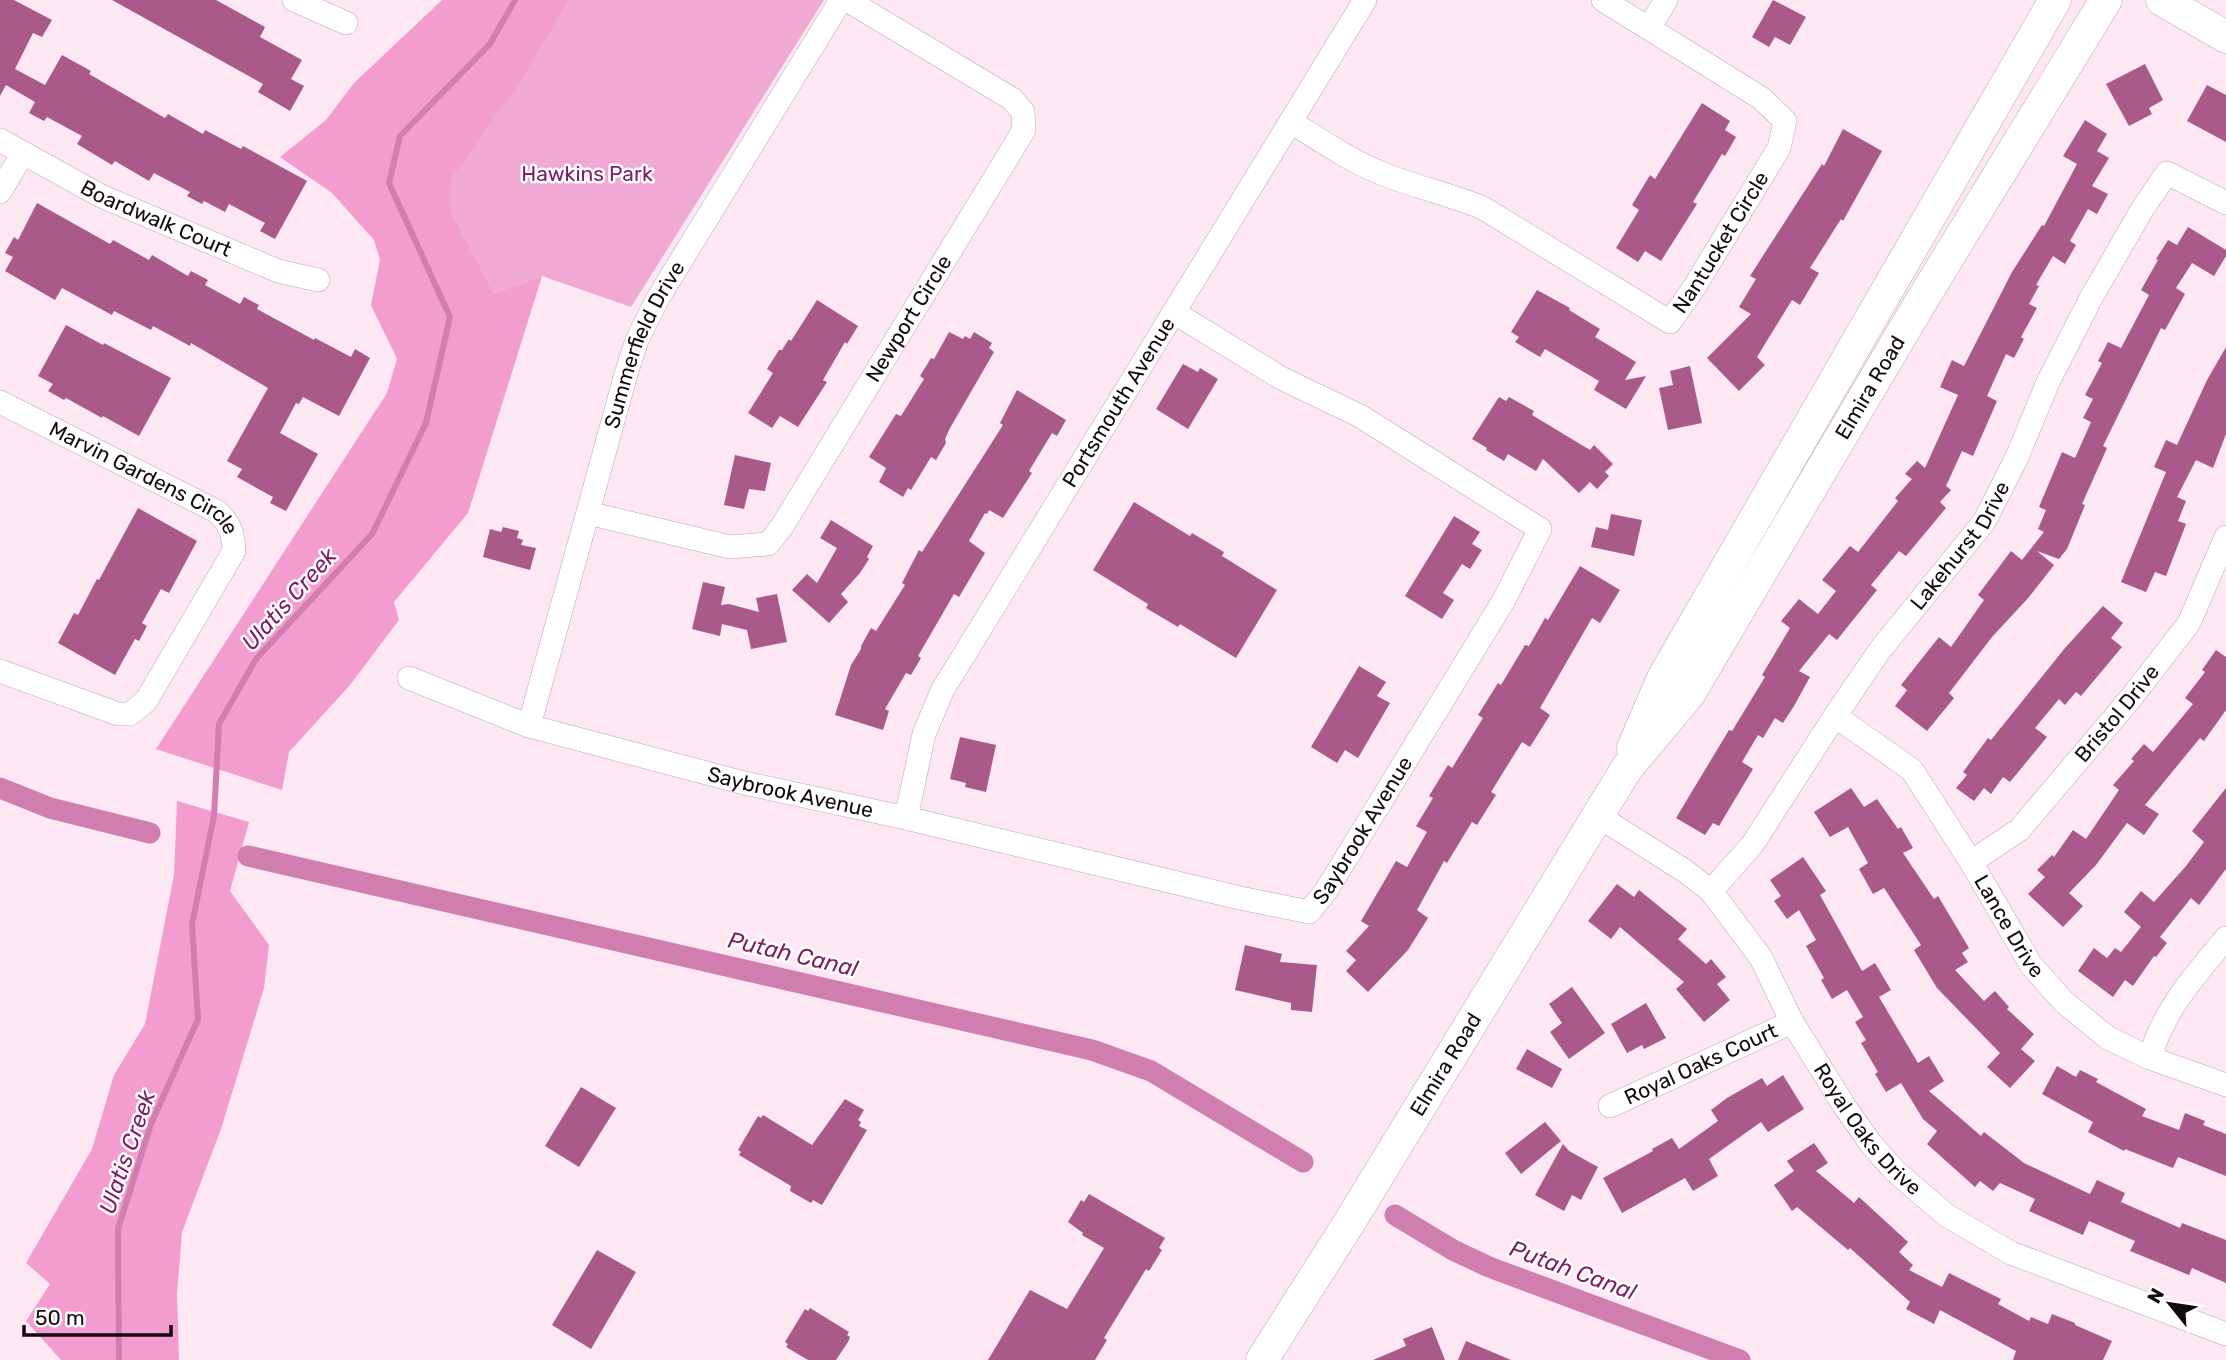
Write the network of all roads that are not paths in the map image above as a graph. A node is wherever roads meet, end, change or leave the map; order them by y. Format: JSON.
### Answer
{"nodes":[{"id":1,"x":294,"y":0,"type":"edge"},
{"id":2,"x":841,"y":0,"type":"edge"},
{"id":3,"x":847,"y":0,"type":"edge"},
{"id":4,"x":1365,"y":0,"type":"edge"},
{"id":5,"x":1603,"y":0,"type":"edge"},
{"id":6,"x":1666,"y":0,"type":"edge"},
{"id":7,"x":2055,"y":0,"type":"edge"},
{"id":8,"x":2106,"y":0,"type":"edge"},
{"id":9,"x":2162,"y":0,"type":"edge"},
{"id":10,"x":346,"y":23,"type":"dead end"},
{"id":11,"x":1649,"y":28,"type":"junction"},
{"id":12,"x":2226,"y":37,"type":"edge"},
{"id":13,"x":1291,"y":122,"type":"junction"},
{"id":14,"x":0,"y":140,"type":"edge"},
{"id":15,"x":23,"y":152,"type":"junction"},
{"id":16,"x":0,"y":192,"type":"edge"},
{"id":17,"x":2226,"y":203,"type":"edge"},
{"id":18,"x":318,"y":280,"type":"dead end"},
{"id":19,"x":1175,"y":313,"type":"junction"},
{"id":20,"x":0,"y":402,"type":"edge"},
{"id":21,"x":588,"y":513,"type":"junction"},
{"id":22,"x":2226,"y":537,"type":"edge"},
{"id":23,"x":0,"y":671,"type":"edge"},
{"id":24,"x":410,"y":678,"type":"dead end"},
{"id":25,"x":1835,"y":716,"type":"junction"},
{"id":26,"x":529,"y":726,"type":"junction"},
{"id":27,"x":1627,"y":768,"type":"junction"},
{"id":28,"x":1598,"y":816,"type":"junction"},
{"id":29,"x":906,"y":818,"type":"junction"},
{"id":30,"x":1971,"y":862,"type":"junction"},
{"id":31,"x":1711,"y":891,"type":"junction"},
{"id":32,"x":2226,"y":938,"type":"edge"},
{"id":33,"x":1792,"y":1021,"type":"junction"},
{"id":34,"x":2150,"y":1058,"type":"junction"},
{"id":35,"x":2226,"y":1085,"type":"edge"},
{"id":36,"x":1610,"y":1106,"type":"dead end"},
{"id":37,"x":2226,"y":1334,"type":"edge"},
{"id":38,"x":1262,"y":1360,"type":"edge"}],
"edges":[{"from":1,"to":10,"type":"street"},
{"from":2,"to":21,"type":"street","name":"Summerfield Drive"},
{"from":3,"to":21,"type":"street","name":"Newport Circle"},
{"from":4,"to":13,"type":"street","name":"Portsmouth Avenue"},
{"from":5,"to":11,"type":"street","name":"Nantucket Circle"},
{"from":6,"to":11,"type":"street"},
{"from":7,"to":27,"type":"main road","name":"Elmira Road"},
{"from":8,"to":27,"type":"main road","name":"Elmira Road"},
{"from":9,"to":12,"type":"main road"},
{"from":11,"to":13,"type":"street","name":"Nantucket Circle"},
{"from":13,"to":19,"type":"street","name":"Portsmouth Avenue"},
{"from":14,"to":15,"type":"street","name":"Boardwalk Court"},
{"from":15,"to":16,"type":"street"},
{"from":15,"to":18,"type":"street","name":"Boardwalk Court"},
{"from":17,"to":25,"type":"street","name":"Lakehurst Drive"},
{"from":19,"to":29,"type":"street","name":"Portsmouth Avenue"},
{"from":19,"to":29,"type":"street","name":"Saybrook Avenue"},
{"from":20,"to":23,"type":"street","name":"Marvin Gardens Circle"},
{"from":21,"to":26,"type":"street","name":"Summerfield Drive"},
{"from":22,"to":30,"type":"street","name":"Bristol Drive"},
{"from":24,"to":26,"type":"street","name":"Saybrook Avenue"},
{"from":25,"to":30,"type":"street","name":"Lance Drive"},
{"from":25,"to":31,"type":"street","name":"Lakehurst Drive"},
{"from":26,"to":29,"type":"street","name":"Saybrook Avenue"},
{"from":27,"to":28,"type":"main road","name":"Elmira Road"},
{"from":28,"to":31,"type":"street","name":"Royal Oaks Drive"},
{"from":28,"to":38,"type":"main road","name":"Elmira Road"},
{"from":30,"to":34,"type":"street","name":"Lance Drive"},
{"from":31,"to":33,"type":"street","name":"Royal Oaks Drive"},
{"from":32,"to":34,"type":"street"},
{"from":33,"to":36,"type":"street","name":"Royal Oaks Court"},
{"from":33,"to":37,"type":"street","name":"Royal Oaks Drive"},
{"from":34,"to":35,"type":"street","name":"Lance Drive"}]}
